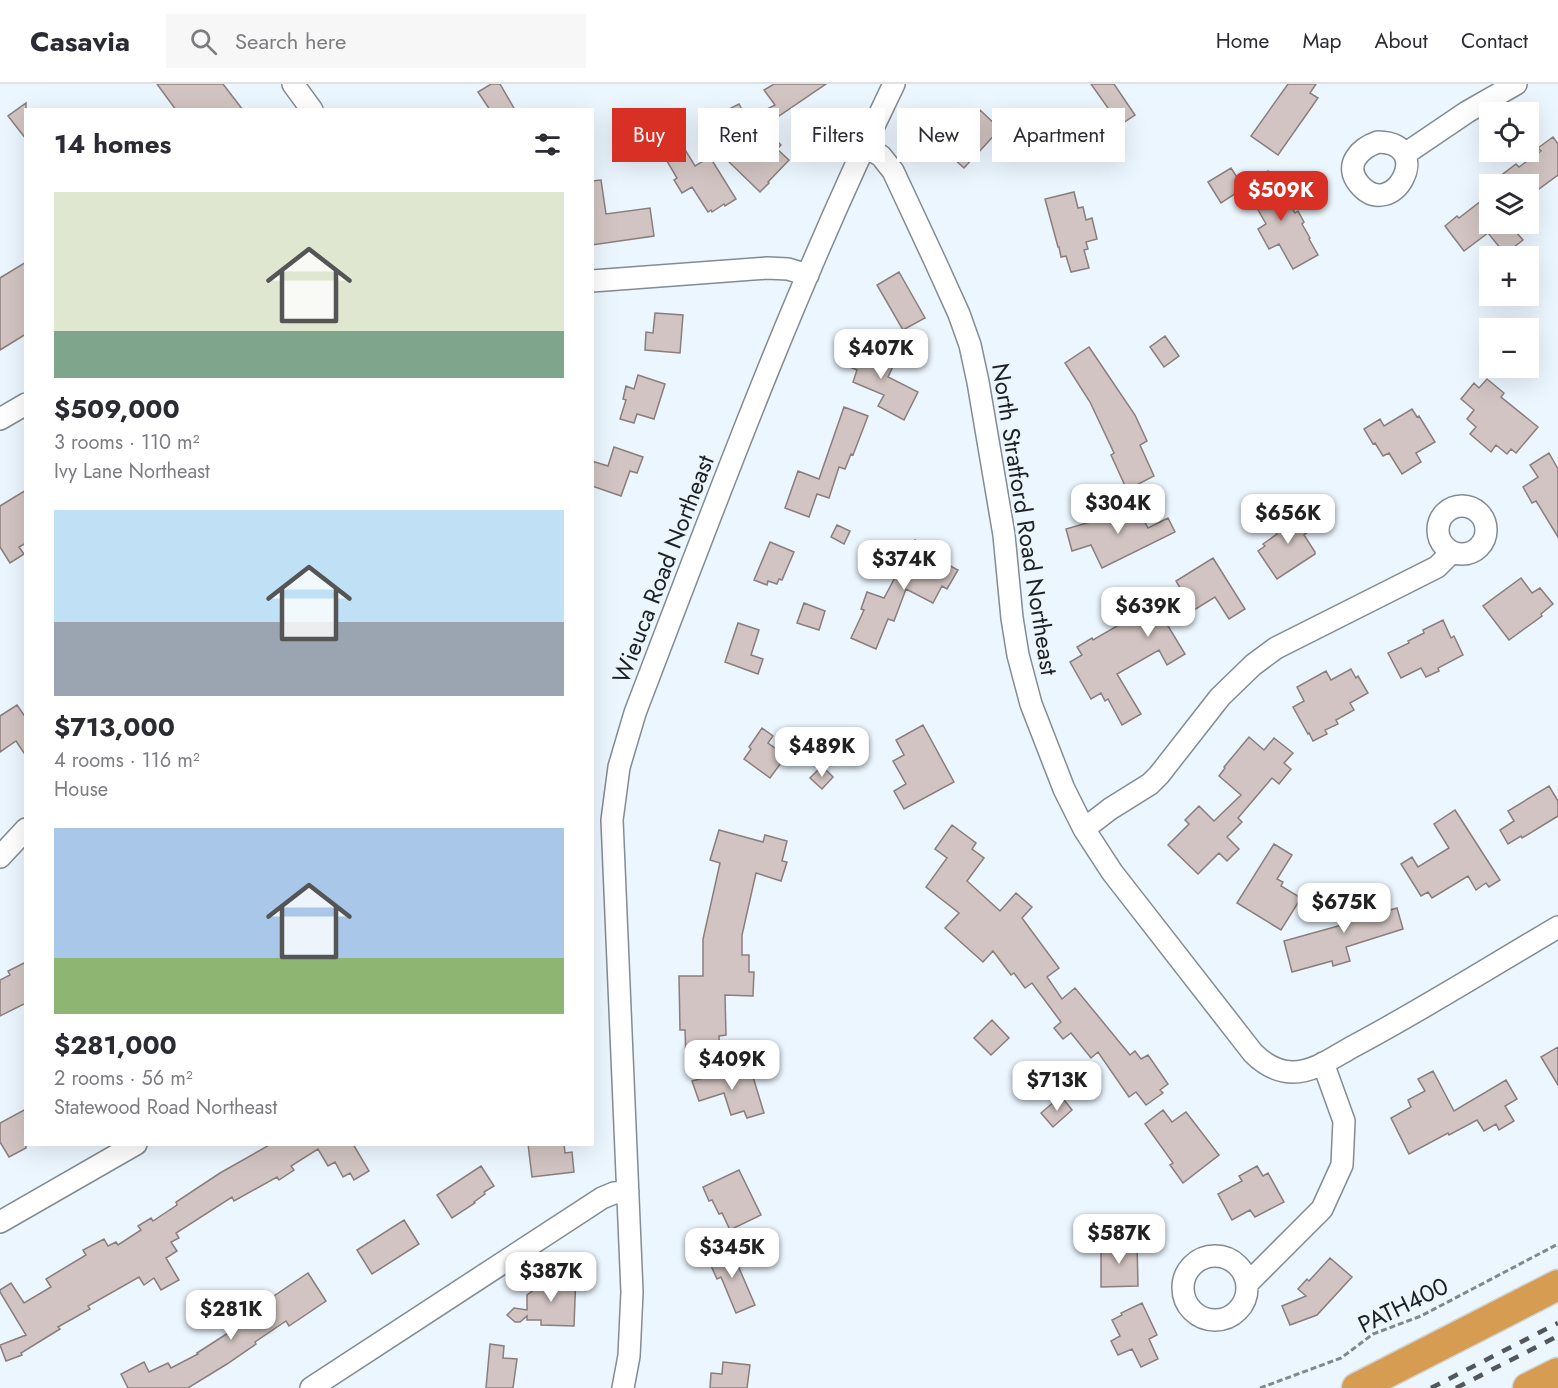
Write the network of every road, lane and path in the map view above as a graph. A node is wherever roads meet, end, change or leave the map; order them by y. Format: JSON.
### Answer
{"nodes":[{"id":1,"x":293,"y":84,"type":"edge"},
{"id":2,"x":894,"y":84,"type":"edge"},
{"id":3,"x":1516,"y":84,"type":"edge"},
{"id":4,"x":311,"y":108,"type":"edge"},
{"id":5,"x":882,"y":108,"type":"edge"},
{"id":6,"x":1405,"y":154,"type":"dead end"},
{"id":7,"x":885,"y":161,"type":"edge"},
{"id":8,"x":857,"y":162,"type":"edge"},
{"id":9,"x":808,"y":276,"type":"junction"},
{"id":10,"x":594,"y":281,"type":"edge"},
{"id":11,"x":24,"y":405,"type":"edge"},
{"id":12,"x":0,"y":419,"type":"edge"},
{"id":13,"x":1452,"y":552,"type":"dead end"},
{"id":14,"x":602,"y":822,"type":"edge"},
{"id":15,"x":1084,"y":829,"type":"junction"},
{"id":16,"x":24,"y":831,"type":"edge"},
{"id":17,"x":0,"y":857,"type":"edge"},
{"id":18,"x":1558,"y":927,"type":"edge"},
{"id":19,"x":1323,"y":1063,"type":"junction"},
{"id":20,"x":133,"y":1146,"type":"edge"},
{"id":21,"x":628,"y":1192,"type":"junction"},
{"id":22,"x":0,"y":1222,"type":"edge"},
{"id":23,"x":1558,"y":1244,"type":"edge"},
{"id":24,"x":1247,"y":1284,"type":"dead end"},
{"id":25,"x":1558,"y":1285,"type":"edge"},
{"id":26,"x":1558,"y":1373,"type":"edge"},
{"id":27,"x":311,"y":1388,"type":"edge"},
{"id":28,"x":623,"y":1388,"type":"edge"},
{"id":29,"x":1260,"y":1388,"type":"edge"},
{"id":30,"x":1357,"y":1388,"type":"edge"},
{"id":31,"x":1528,"y":1388,"type":"edge"}],
"edges":[{"from":1,"to":4,"type":"street"},
{"from":2,"to":5,"type":"street","name":"Wieuca Road Northeast"},
{"from":3,"to":6,"type":"street"},
{"from":7,"to":15,"type":"street","name":"North Stratford Road Northeast"},
{"from":8,"to":9,"type":"street","name":"Wieuca Road Northeast"},
{"from":9,"to":10,"type":"street"},
{"from":9,"to":14,"type":"street","name":"Wieuca Road Northeast"},
{"from":11,"to":12,"type":"street"},
{"from":13,"to":15,"type":"street"},
{"from":14,"to":21,"type":"street","name":"Wieuca Road Northeast"},
{"from":15,"to":19,"type":"street","name":"North Stratford Road Northeast"},
{"from":16,"to":17,"type":"street"},
{"from":18,"to":19,"type":"street","name":"North Stratford Road Northeast"},
{"from":19,"to":24,"type":"street"},
{"from":20,"to":22,"type":"street"},
{"from":21,"to":27,"type":"street"},
{"from":21,"to":28,"type":"street","name":"Wieuca Road Northeast"},
{"from":23,"to":29,"type":"path","name":"PATH400"},
{"from":25,"to":30,"type":"highway"},
{"from":26,"to":31,"type":"highway"}]}
